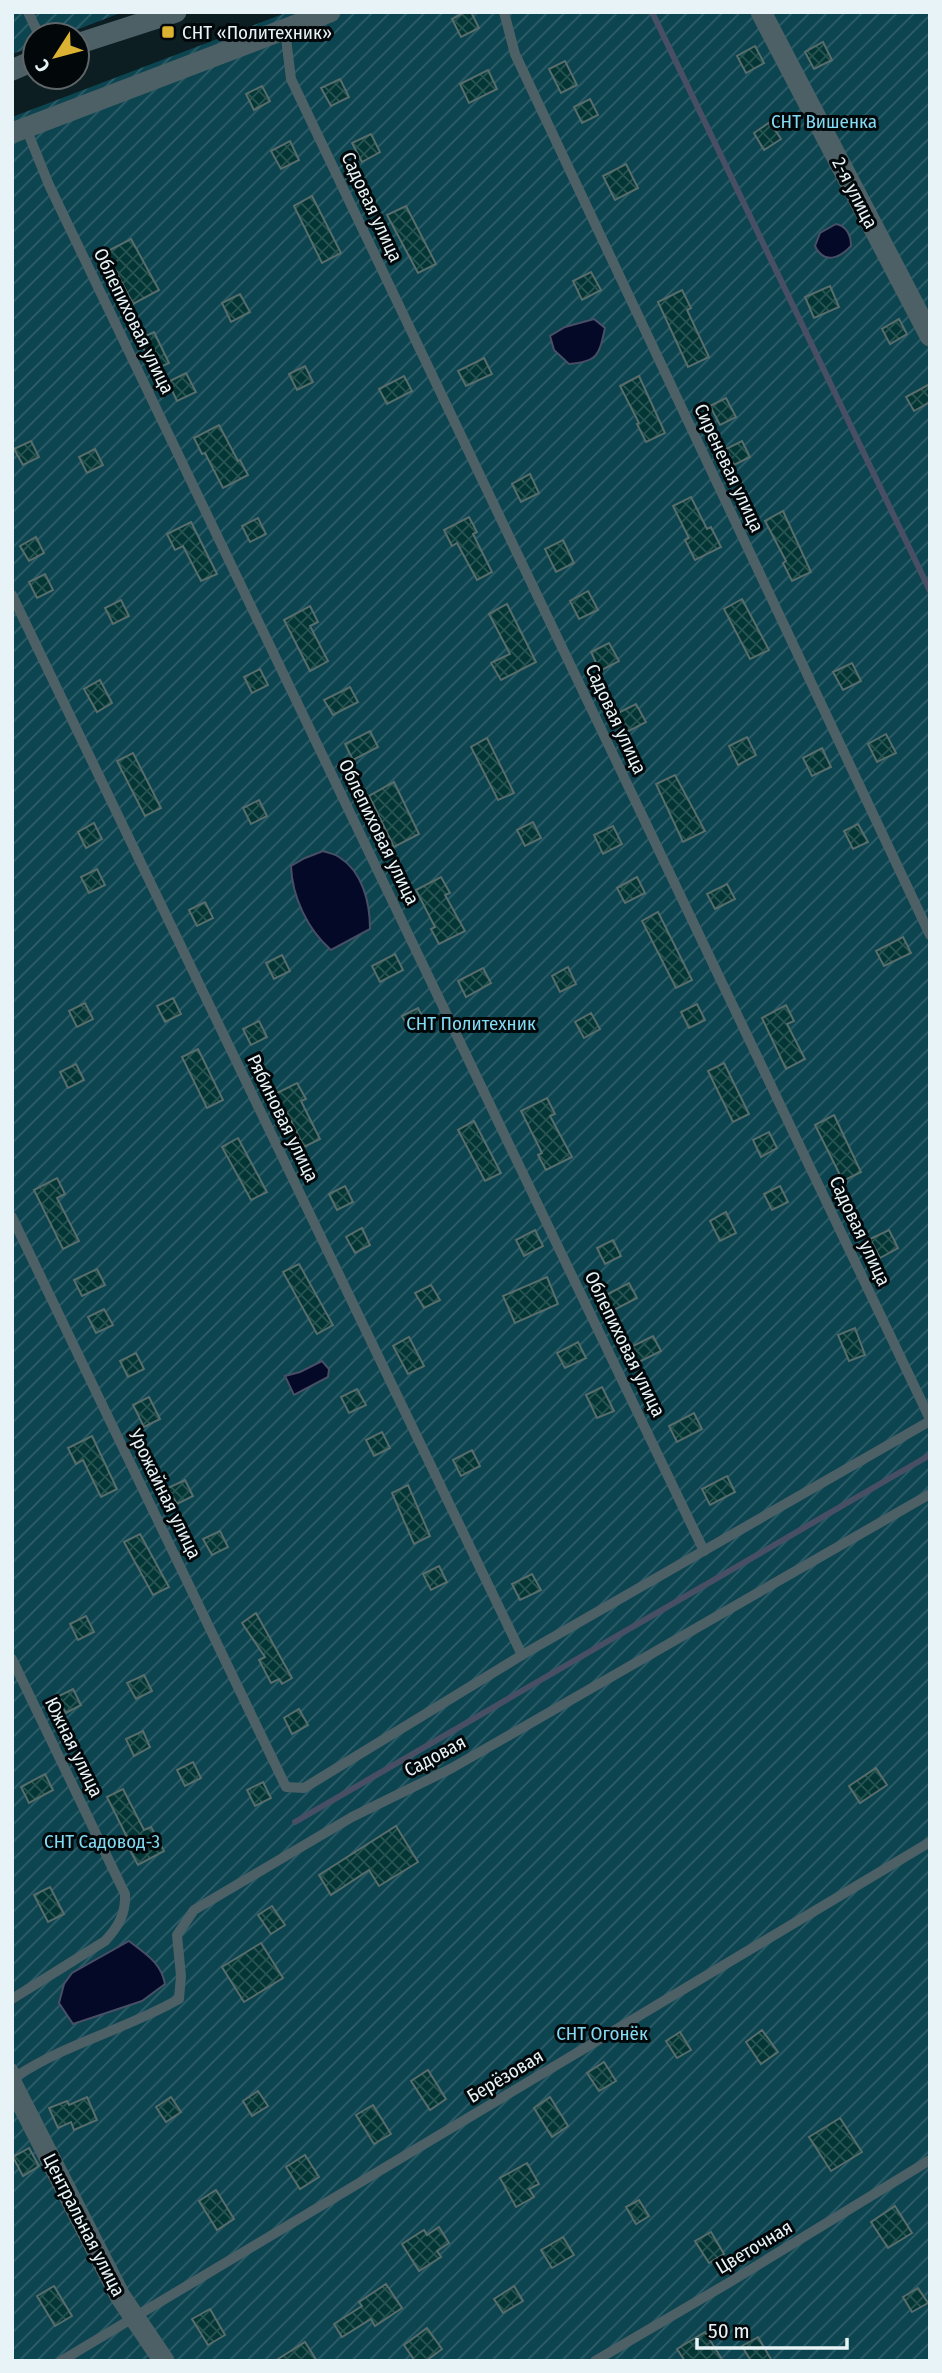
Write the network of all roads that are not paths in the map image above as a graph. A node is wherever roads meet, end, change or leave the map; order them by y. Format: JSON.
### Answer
{"nodes":[{"id":1,"x":176,"y":12,"type":"edge"},
{"id":2,"x":330,"y":12,"type":"edge"},
{"id":3,"x":504,"y":12,"type":"edge"},
{"id":4,"x":761,"y":12,"type":"edge"},
{"id":5,"x":285,"y":30,"type":"junction"},
{"id":6,"x":91,"y":39,"type":"edge"},
{"id":7,"x":19,"y":130,"type":"edge"},
{"id":8,"x":930,"y":336,"type":"edge"},
{"id":9,"x":12,"y":595,"type":"edge"},
{"id":10,"x":930,"y":935,"type":"edge"},
{"id":11,"x":12,"y":1217,"type":"edge"},
{"id":12,"x":930,"y":1420,"type":"edge"},
{"id":13,"x":930,"y":1494,"type":"edge"},
{"id":14,"x":704,"y":1550,"type":"junction"},
{"id":15,"x":522,"y":1655,"type":"junction"},
{"id":16,"x":12,"y":1659,"type":"edge"},
{"id":17,"x":930,"y":1842,"type":"edge"},
{"id":18,"x":12,"y":1999,"type":"edge"},
{"id":19,"x":13,"y":2077,"type":"edge"},
{"id":20,"x":930,"y":2160,"type":"edge"},
{"id":21,"x":134,"y":2318,"type":"junction"},
{"id":22,"x":61,"y":2361,"type":"edge"},
{"id":23,"x":164,"y":2361,"type":"edge"},
{"id":24,"x":595,"y":2361,"type":"edge"}],
"edges":[{"from":1,"to":6,"type":"street"},
{"from":2,"to":5,"type":"street"},
{"from":3,"to":10,"type":"lane","name":"Сиреневая улица"},
{"from":4,"to":8,"type":"street","name":"2-я улица"},
{"from":5,"to":7,"type":"street"},
{"from":5,"to":12,"type":"lane","name":"Садовая улица"},
{"from":7,"to":14,"type":"lane","name":"Облепиховая улица"},
{"from":9,"to":15,"type":"lane","name":"Рябиновая улица"},
{"from":11,"to":15,"type":"lane","name":"Урожайная улица"},
{"from":12,"to":14,"type":"lane"},
{"from":13,"to":19,"type":"lane","name":"Садовая"},
{"from":14,"to":15,"type":"lane"},
{"from":16,"to":18,"type":"lane","name":"Южная улица"},
{"from":17,"to":21,"type":"lane","name":"Берёзовая"},
{"from":19,"to":21,"type":"street","name":"Центральная улица"},
{"from":20,"to":24,"type":"lane","name":"Цветочная"},
{"from":21,"to":22,"type":"lane","name":"Берёзовая"},
{"from":21,"to":23,"type":"street","name":"Центральная улица"}]}
